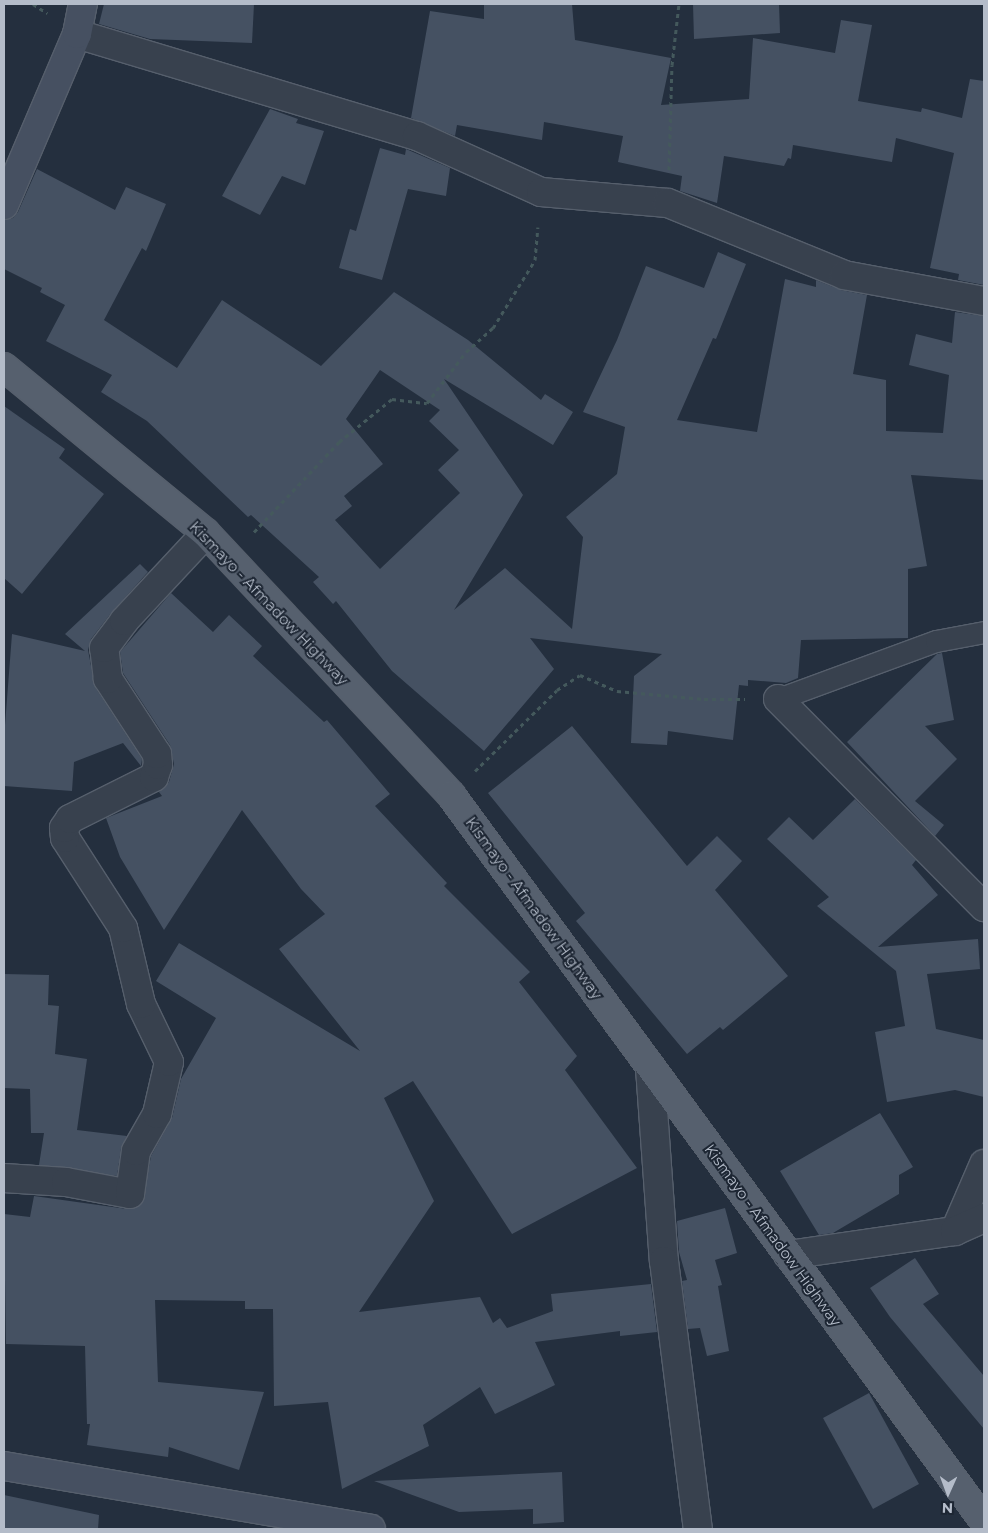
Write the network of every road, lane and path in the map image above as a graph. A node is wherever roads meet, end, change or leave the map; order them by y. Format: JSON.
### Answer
{"nodes":[{"id":1,"x":83,"y":4,"type":"edge"},
{"id":2,"x":679,"y":4,"type":"edge"},
{"id":3,"x":77,"y":34,"type":"junction"},
{"id":4,"x":541,"y":192,"type":"junction"},
{"id":5,"x":668,"y":203,"type":"junction"},
{"id":6,"x":4,"y":205,"type":"edge"},
{"id":7,"x":984,"y":301,"type":"edge"},
{"id":8,"x":4,"y":367,"type":"edge"},
{"id":9,"x":206,"y":534,"type":"junction"},
{"id":10,"x":229,"y":558,"type":"junction"},
{"id":11,"x":984,"y":632,"type":"edge"},
{"id":12,"x":778,"y":699,"type":"junction"},
{"id":13,"x":451,"y":795,"type":"junction"},
{"id":14,"x":984,"y":906,"type":"edge"},
{"id":15,"x":650,"y":1068,"type":"junction"},
{"id":16,"x":984,"y":1164,"type":"edge"},
{"id":17,"x":4,"y":1178,"type":"edge"},
{"id":18,"x":984,"y":1218,"type":"edge"},
{"id":19,"x":955,"y":1231,"type":"junction"},
{"id":20,"x":788,"y":1254,"type":"junction"},
{"id":21,"x":4,"y":1466,"type":"edge"},
{"id":22,"x":984,"y":1521,"type":"edge"},
{"id":23,"x":371,"y":1529,"type":"edge"},
{"id":24,"x":698,"y":1529,"type":"edge"}],
"edges":[{"from":1,"to":3,"type":"street"},
{"from":2,"to":5,"type":"path"},
{"from":3,"to":4,"type":"street"},
{"from":3,"to":6,"type":"street"},
{"from":4,"to":5,"type":"street"},
{"from":4,"to":10,"type":"path"},
{"from":5,"to":7,"type":"street"},
{"from":8,"to":9,"type":"main road","name":"Kismayo - Afmadow Highway"},
{"from":9,"to":10,"type":"main road","name":"Kismayo - Afmadow Highway"},
{"from":9,"to":17,"type":"street"},
{"from":10,"to":13,"type":"main road","name":"Kismayo - Afmadow Highway"},
{"from":11,"to":12,"type":"lane"},
{"from":12,"to":13,"type":"path"},
{"from":12,"to":14,"type":"street"},
{"from":13,"to":15,"type":"main road","name":"Kismayo - Afmadow Highway"},
{"from":15,"to":20,"type":"main road","name":"Kismayo - Afmadow Highway"},
{"from":15,"to":24,"type":"street"},
{"from":16,"to":19,"type":"street"},
{"from":18,"to":19,"type":"street"},
{"from":19,"to":20,"type":"street"},
{"from":20,"to":22,"type":"main road","name":"Kismayo - Afmadow Highway"},
{"from":21,"to":23,"type":"street"}]}
